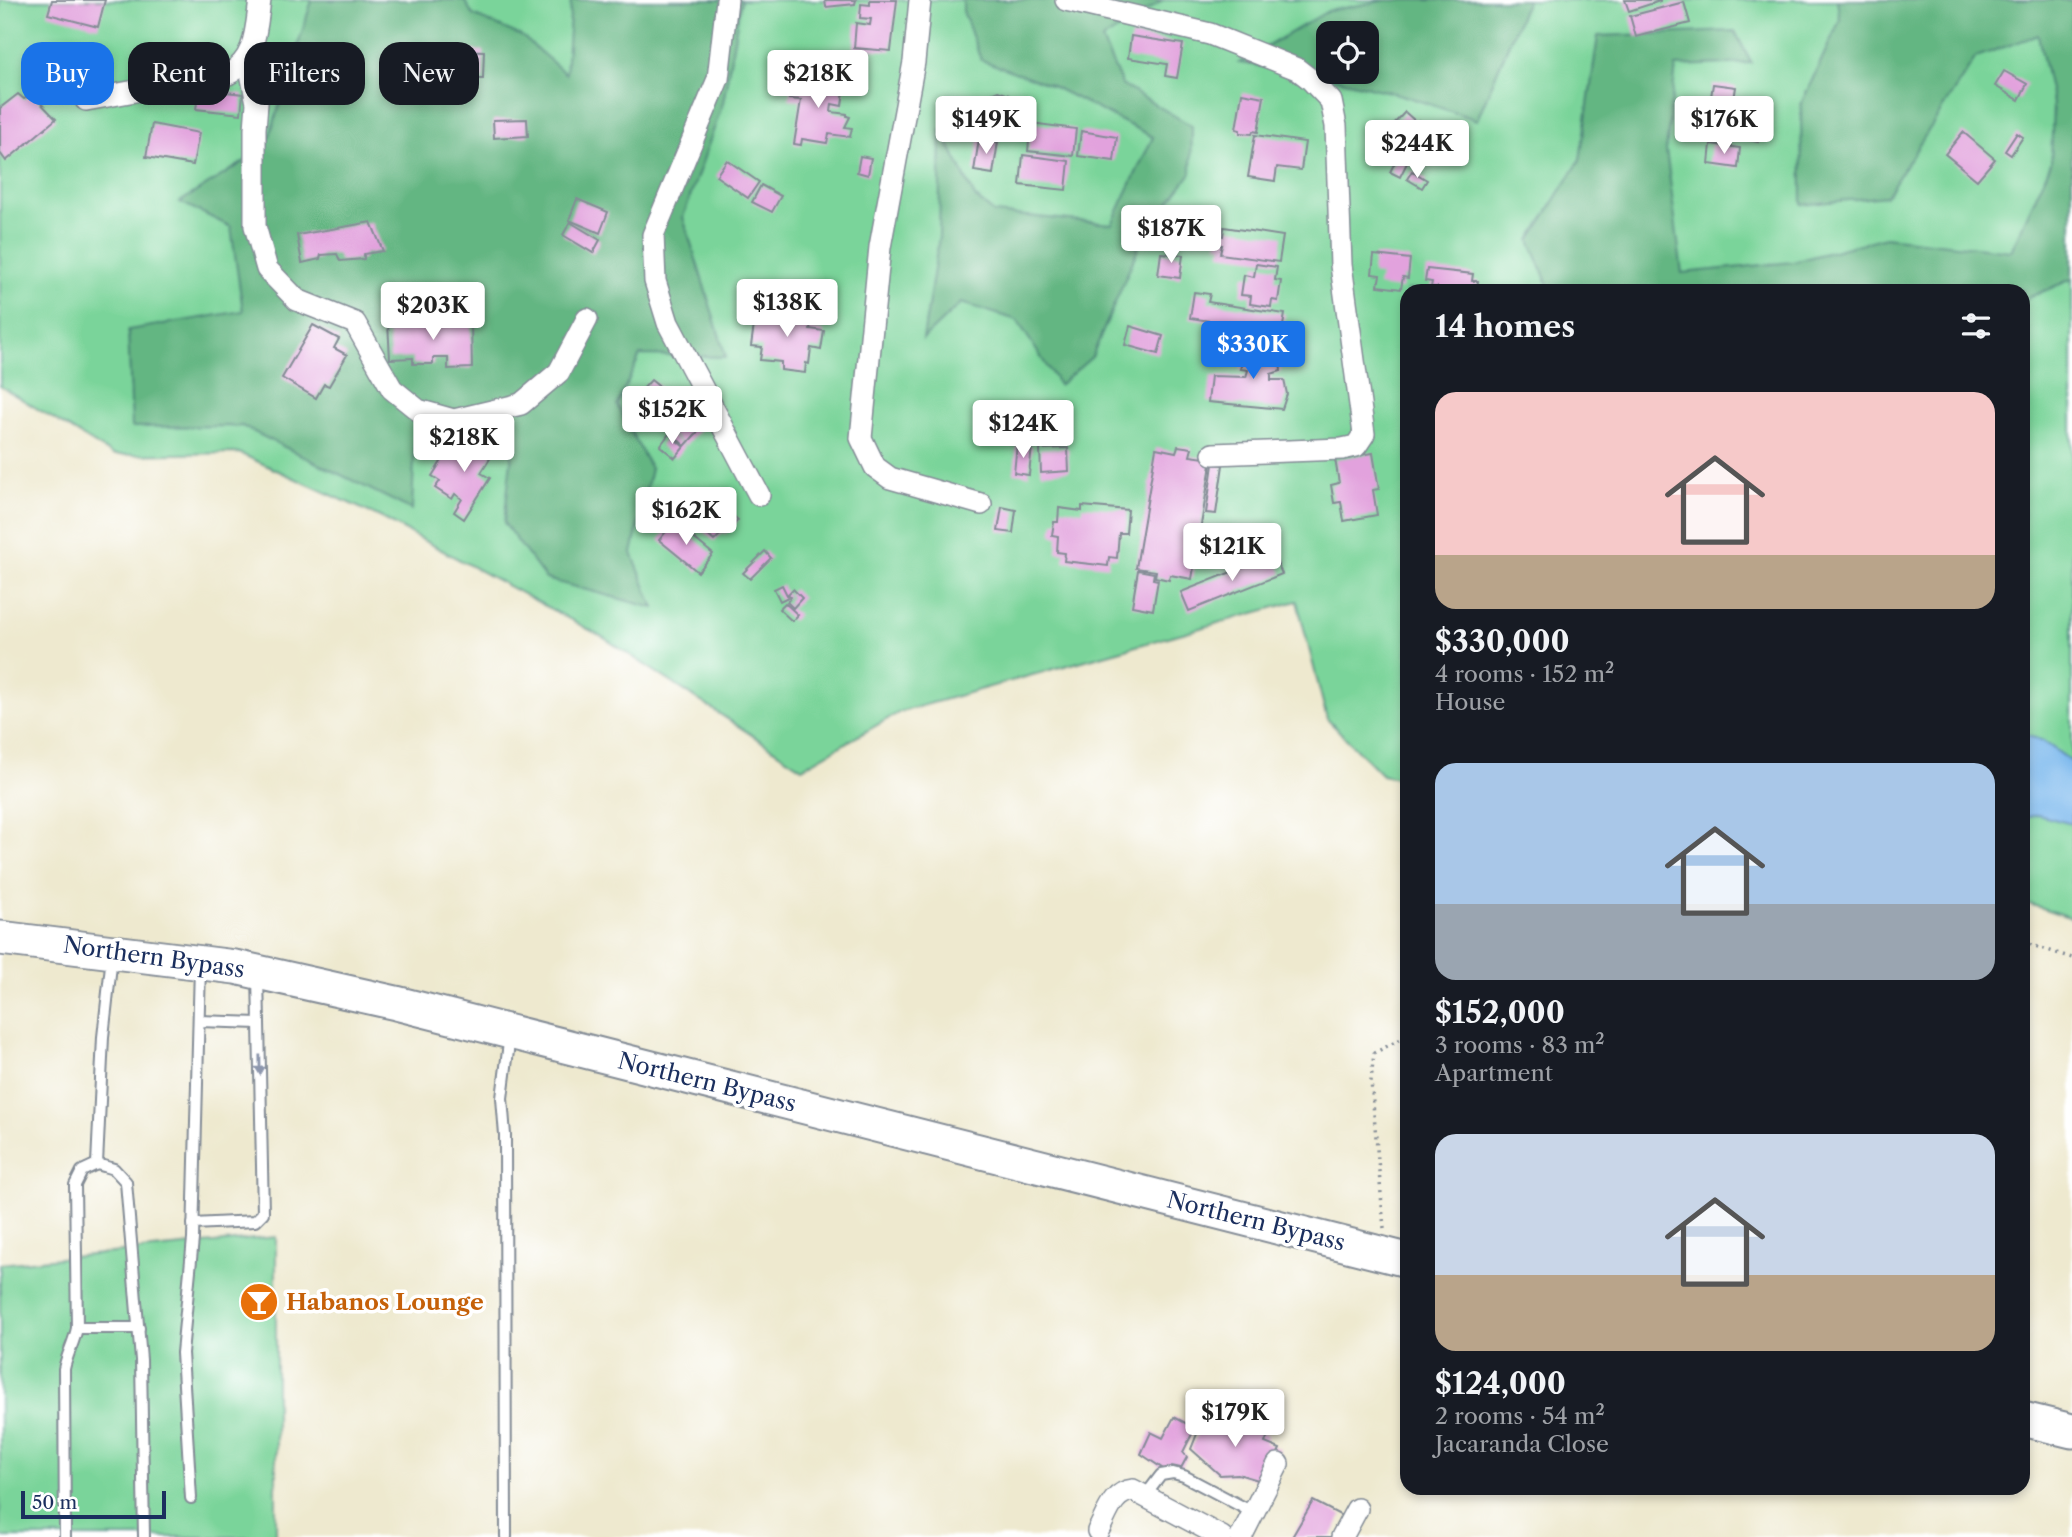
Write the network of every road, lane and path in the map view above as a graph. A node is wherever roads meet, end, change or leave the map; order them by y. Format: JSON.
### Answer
{"nodes":[{"id":1,"x":260,"y":0,"type":"edge"},
{"id":2,"x":727,"y":0,"type":"edge"},
{"id":3,"x":920,"y":0,"type":"edge"},
{"id":4,"x":1066,"y":0,"type":"edge"},
{"id":5,"x":253,"y":42,"type":"edge"},
{"id":6,"x":244,"y":63,"type":"edge"},
{"id":7,"x":114,"y":95,"type":"edge"},
{"id":8,"x":257,"y":105,"type":"edge"},
{"id":9,"x":587,"y":319,"type":"dead end"},
{"id":10,"x":1213,"y":454,"type":"dead end"},
{"id":11,"x":760,"y":495,"type":"dead end"},
{"id":12,"x":981,"y":504,"type":"dead end"},
{"id":13,"x":0,"y":938,"type":"edge"},
{"id":14,"x":2030,"y":944,"type":"edge"},
{"id":15,"x":113,"y":950,"type":"junction"},
{"id":16,"x":2072,"y":958,"type":"edge"},
{"id":17,"x":201,"y":962,"type":"junction"},
{"id":18,"x":258,"y":972,"type":"junction"},
{"id":19,"x":199,"y":1021,"type":"junction"},
{"id":20,"x":259,"y":1023,"type":"junction"},
{"id":21,"x":511,"y":1032,"type":"junction"},
{"id":22,"x":1400,"y":1040,"type":"edge"},
{"id":23,"x":97,"y":1164,"type":"junction"},
{"id":24,"x":193,"y":1224,"type":"junction"},
{"id":25,"x":1396,"y":1257,"type":"edge"},
{"id":26,"x":78,"y":1328,"type":"junction"},
{"id":27,"x":139,"y":1328,"type":"junction"},
{"id":28,"x":2030,"y":1421,"type":"edge"},
{"id":29,"x":2072,"y":1432,"type":"edge"},
{"id":30,"x":1278,"y":1464,"type":"dead end"},
{"id":31,"x":1145,"y":1496,"type":"junction"},
{"id":32,"x":191,"y":1497,"type":"dead end"},
{"id":33,"x":1357,"y":1509,"type":"dead end"},
{"id":34,"x":1254,"y":1513,"type":"junction"},
{"id":35,"x":1098,"y":1531,"type":"dead end"},
{"id":36,"x":65,"y":1537,"type":"edge"},
{"id":37,"x":144,"y":1537,"type":"edge"},
{"id":38,"x":506,"y":1537,"type":"edge"},
{"id":39,"x":1222,"y":1537,"type":"edge"},
{"id":40,"x":1241,"y":1537,"type":"edge"},
{"id":41,"x":1342,"y":1537,"type":"edge"}],
"edges":[{"from":1,"to":5,"type":"street"},
{"from":2,"to":11,"type":"street"},
{"from":3,"to":12,"type":"street"},
{"from":4,"to":10,"type":"street"},
{"from":6,"to":7,"type":"street"},
{"from":8,"to":9,"type":"street"},
{"from":13,"to":15,"type":"main road","name":"Northern Bypass"},
{"from":14,"to":16,"type":"path"},
{"from":15,"to":17,"type":"main road","name":"Northern Bypass"},
{"from":15,"to":23,"type":"lane"},
{"from":17,"to":18,"type":"main road","name":"Northern Bypass"},
{"from":17,"to":19,"type":"lane"},
{"from":18,"to":20,"type":"lane"},
{"from":18,"to":21,"type":"main road","name":"Northern Bypass"},
{"from":19,"to":20,"type":"lane"},
{"from":19,"to":24,"type":"lane"},
{"from":20,"to":24,"type":"lane","one_way":true},
{"from":21,"to":25,"type":"main road","name":"Northern Bypass"},
{"from":21,"to":38,"type":"lane"},
{"from":22,"to":25,"type":"path"},
{"from":23,"to":26,"type":"lane"},
{"from":23,"to":27,"type":"lane"},
{"from":24,"to":32,"type":"lane"},
{"from":26,"to":27,"type":"lane"},
{"from":26,"to":36,"type":"lane"},
{"from":27,"to":37,"type":"lane"},
{"from":28,"to":29,"type":"main road"},
{"from":30,"to":34,"type":"street"},
{"from":31,"to":34,"type":"lane"},
{"from":31,"to":35,"type":"street"},
{"from":31,"to":39,"type":"street"},
{"from":33,"to":41,"type":"street"},
{"from":34,"to":40,"type":"street"}]}
